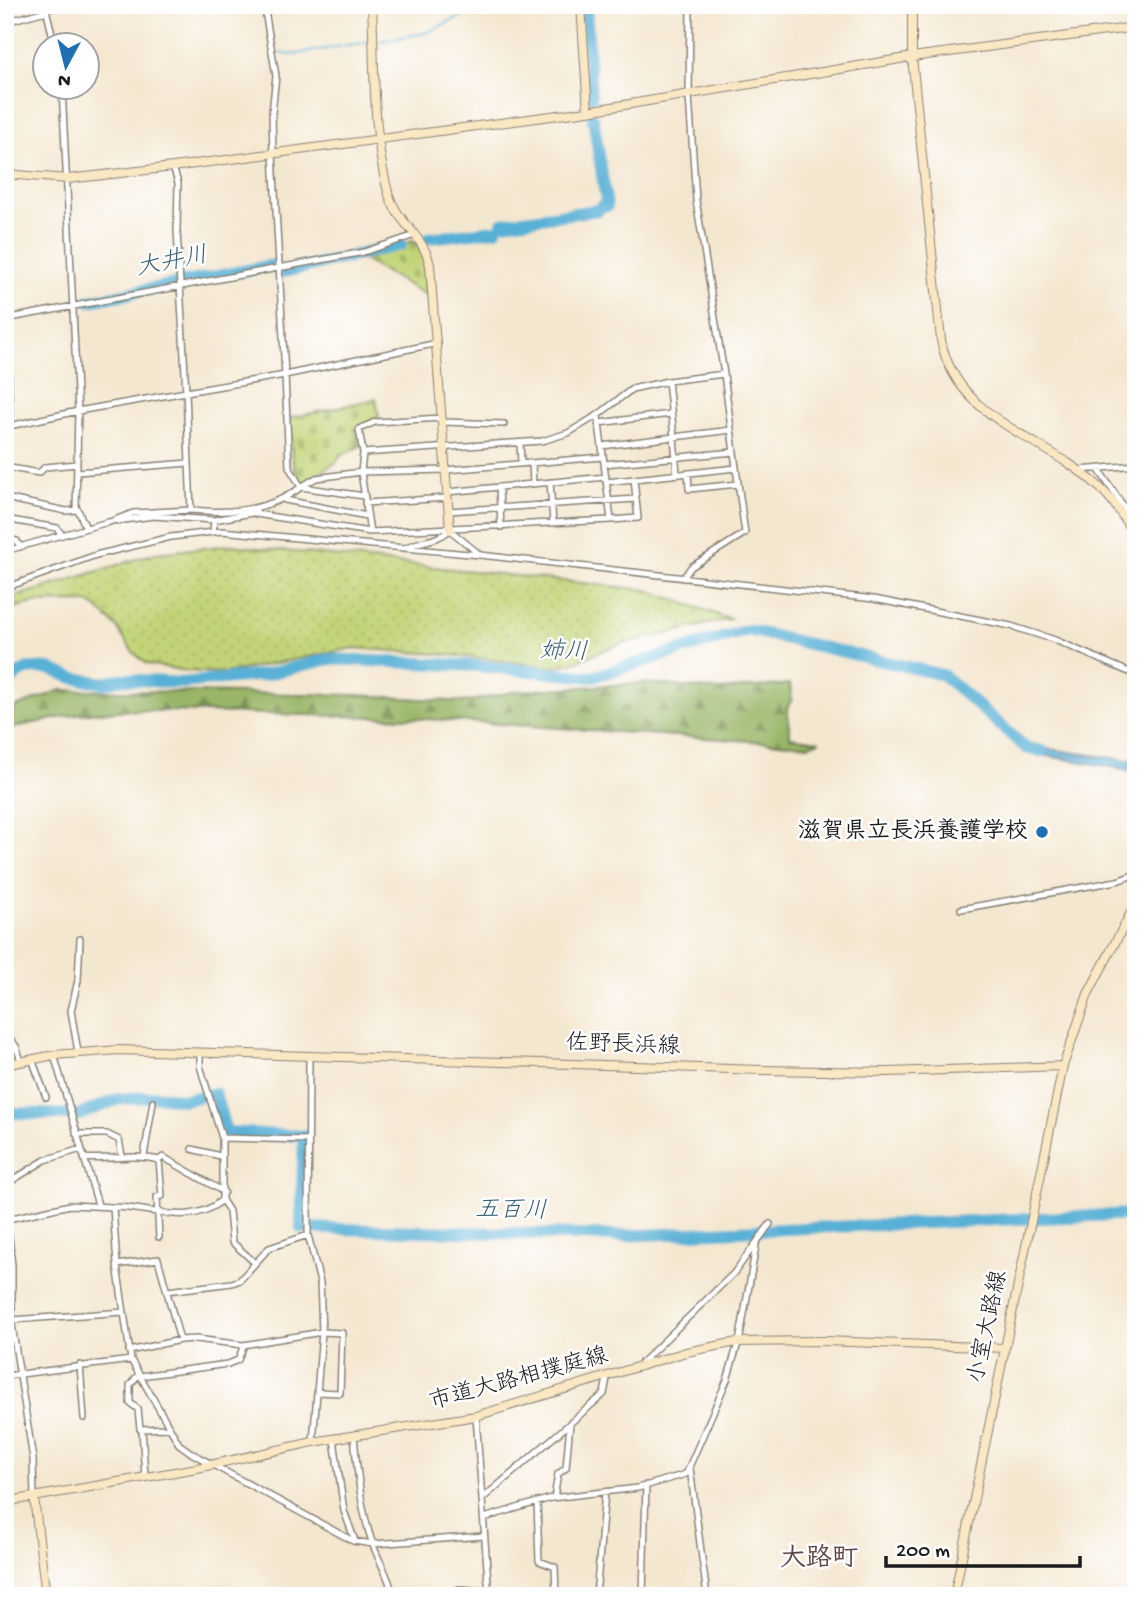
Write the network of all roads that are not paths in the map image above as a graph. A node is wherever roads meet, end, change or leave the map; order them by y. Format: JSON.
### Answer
{"nodes":[{"id":1,"x":52,"y":5,"type":"edge"},
{"id":2,"x":264,"y":5,"type":"edge"},
{"id":3,"x":372,"y":5,"type":"edge"},
{"id":4,"x":581,"y":5,"type":"edge"},
{"id":5,"x":690,"y":5,"type":"edge"},
{"id":6,"x":912,"y":5,"type":"edge"},
{"id":7,"x":46,"y":8,"type":"edge"},
{"id":8,"x":5,"y":22,"type":"edge"},
{"id":9,"x":1136,"y":27,"type":"edge"},
{"id":10,"x":52,"y":32,"type":"edge"},
{"id":11,"x":912,"y":57,"type":"junction"},
{"id":12,"x":689,"y":96,"type":"junction"},
{"id":13,"x":63,"y":102,"type":"edge"},
{"id":14,"x":588,"y":111,"type":"junction"},
{"id":15,"x":378,"y":141,"type":"junction"},
{"id":16,"x":273,"y":154,"type":"junction"},
{"id":17,"x":173,"y":167,"type":"junction"},
{"id":18,"x":5,"y":174,"type":"edge"},
{"id":19,"x":68,"y":179,"type":"junction"},
{"id":20,"x":415,"y":235,"type":"junction"},
{"id":21,"x":281,"y":268,"type":"junction"},
{"id":22,"x":180,"y":288,"type":"junction"},
{"id":23,"x":74,"y":308,"type":"junction"},
{"id":24,"x":6,"y":319,"type":"edge"},
{"id":25,"x":438,"y":344,"type":"junction"},
{"id":26,"x":724,"y":374,"type":"junction"},
{"id":27,"x":285,"y":375,"type":"junction"},
{"id":28,"x":668,"y":381,"type":"junction"},
{"id":29,"x":186,"y":392,"type":"junction"},
{"id":30,"x":78,"y":411,"type":"junction"},
{"id":31,"x":671,"y":414,"type":"junction"},
{"id":32,"x":598,"y":415,"type":"junction"},
{"id":33,"x":443,"y":420,"type":"junction"},
{"id":34,"x":599,"y":423,"type":"junction"},
{"id":35,"x":505,"y":424,"type":"dead end"},
{"id":36,"x":8,"y":427,"type":"edge"},
{"id":37,"x":731,"y":430,"type":"junction"},
{"id":38,"x":674,"y":437,"type":"junction"},
{"id":39,"x":520,"y":443,"type":"junction"},
{"id":40,"x":602,"y":446,"type":"junction"},
{"id":41,"x":444,"y":449,"type":"junction"},
{"id":42,"x":734,"y":452,"type":"junction"},
{"id":43,"x":363,"y":453,"type":"junction"},
{"id":44,"x":674,"y":458,"type":"junction"},
{"id":45,"x":604,"y":461,"type":"junction"},
{"id":46,"x":189,"y":463,"type":"junction"},
{"id":47,"x":532,"y":463,"type":"junction"},
{"id":48,"x":77,"y":464,"type":"junction"},
{"id":49,"x":521,"y":464,"type":"junction"},
{"id":50,"x":1136,"y":465,"type":"edge"},
{"id":51,"x":5,"y":467,"type":"edge"},
{"id":52,"x":736,"y":468,"type":"junction"},
{"id":53,"x":446,"y":470,"type":"junction"},
{"id":54,"x":1078,"y":470,"type":"junction"},
{"id":55,"x":1099,"y":470,"type":"junction"},
{"id":56,"x":77,"y":472,"type":"junction"},
{"id":57,"x":361,"y":472,"type":"junction"},
{"id":58,"x":688,"y":473,"type":"junction"},
{"id":59,"x":677,"y":474,"type":"junction"},
{"id":60,"x":634,"y":479,"type":"junction"},
{"id":61,"x":606,"y":480,"type":"junction"},
{"id":62,"x":550,"y":482,"type":"junction"},
{"id":63,"x":533,"y":484,"type":"junction"},
{"id":64,"x":738,"y":484,"type":"junction"},
{"id":65,"x":499,"y":487,"type":"junction"},
{"id":66,"x":301,"y":488,"type":"junction"},
{"id":67,"x":447,"y":495,"type":"junction"},
{"id":68,"x":364,"y":496,"type":"junction"},
{"id":69,"x":5,"y":498,"type":"edge"},
{"id":70,"x":609,"y":499,"type":"junction"},
{"id":71,"x":636,"y":499,"type":"junction"},
{"id":72,"x":285,"y":500,"type":"junction"},
{"id":73,"x":365,"y":503,"type":"junction"},
{"id":74,"x":552,"y":503,"type":"junction"},
{"id":75,"x":260,"y":507,"type":"junction"},
{"id":76,"x":500,"y":507,"type":"junction"},
{"id":77,"x":76,"y":510,"type":"junction"},
{"id":78,"x":191,"y":510,"type":"junction"},
{"id":79,"x":448,"y":511,"type":"junction"},
{"id":80,"x":256,"y":514,"type":"junction"},
{"id":81,"x":367,"y":516,"type":"junction"},
{"id":82,"x":5,"y":519,"type":"edge"},
{"id":83,"x":214,"y":520,"type":"junction"},
{"id":84,"x":611,"y":520,"type":"junction"},
{"id":85,"x":107,"y":523,"type":"junction"},
{"id":86,"x":553,"y":523,"type":"junction"},
{"id":87,"x":1136,"y":525,"type":"edge"},
{"id":88,"x":501,"y":527,"type":"junction"},
{"id":89,"x":86,"y":528,"type":"junction"},
{"id":90,"x":450,"y":530,"type":"junction"},
{"id":91,"x":213,"y":532,"type":"junction"},
{"id":92,"x":370,"y":532,"type":"junction"},
{"id":93,"x":62,"y":535,"type":"junction"},
{"id":94,"x":5,"y":539,"type":"edge"},
{"id":95,"x":1136,"y":539,"type":"edge"},
{"id":96,"x":20,"y":547,"type":"junction"},
{"id":97,"x":405,"y":548,"type":"junction"},
{"id":98,"x":5,"y":551,"type":"edge"},
{"id":99,"x":480,"y":555,"type":"junction"},
{"id":100,"x":683,"y":578,"type":"junction"},
{"id":101,"x":5,"y":588,"type":"edge"},
{"id":102,"x":1136,"y":675,"type":"edge"},
{"id":103,"x":1136,"y":874,"type":"edge"},
{"id":104,"x":1136,"y":904,"type":"edge"},
{"id":105,"x":961,"y":909,"type":"dead end"},
{"id":106,"x":80,"y":939,"type":"dead end"},
{"id":107,"x":5,"y":1033,"type":"edge"},
{"id":108,"x":78,"y":1052,"type":"junction"},
{"id":109,"x":200,"y":1053,"type":"junction"},
{"id":110,"x":54,"y":1055,"type":"junction"},
{"id":111,"x":309,"y":1056,"type":"junction"},
{"id":112,"x":32,"y":1059,"type":"junction"},
{"id":113,"x":21,"y":1061,"type":"junction"},
{"id":114,"x":5,"y":1065,"type":"edge"},
{"id":115,"x":1063,"y":1066,"type":"junction"},
{"id":116,"x":46,"y":1097,"type":"dead end"},
{"id":117,"x":153,"y":1102,"type":"dead end"},
{"id":118,"x":76,"y":1134,"type":"junction"},
{"id":119,"x":222,"y":1138,"type":"junction"},
{"id":120,"x":308,"y":1140,"type":"junction"},
{"id":121,"x":81,"y":1149,"type":"junction"},
{"id":122,"x":192,"y":1149,"type":"dead end"},
{"id":123,"x":122,"y":1156,"type":"junction"},
{"id":124,"x":144,"y":1156,"type":"junction"},
{"id":125,"x":220,"y":1156,"type":"junction"},
{"id":126,"x":84,"y":1158,"type":"junction"},
{"id":127,"x":159,"y":1160,"type":"junction"},
{"id":128,"x":5,"y":1185,"type":"edge"},
{"id":129,"x":224,"y":1192,"type":"junction"},
{"id":130,"x":5,"y":1197,"type":"edge"},
{"id":131,"x":222,"y":1200,"type":"junction"},
{"id":132,"x":98,"y":1205,"type":"junction"},
{"id":133,"x":113,"y":1207,"type":"junction"},
{"id":134,"x":158,"y":1211,"type":"junction"},
{"id":135,"x":8,"y":1219,"type":"junction"},
{"id":136,"x":770,"y":1224,"type":"dead end"},
{"id":137,"x":308,"y":1234,"type":"junction"},
{"id":138,"x":159,"y":1237,"type":"dead end"},
{"id":139,"x":756,"y":1246,"type":"junction"},
{"id":140,"x":255,"y":1263,"type":"junction"},
{"id":141,"x":117,"y":1265,"type":"junction"},
{"id":142,"x":9,"y":1278,"type":"edge"},
{"id":143,"x":167,"y":1291,"type":"junction"},
{"id":144,"x":124,"y":1312,"type":"junction"},
{"id":145,"x":12,"y":1320,"type":"junction"},
{"id":146,"x":322,"y":1332,"type":"junction"},
{"id":147,"x":180,"y":1340,"type":"junction"},
{"id":148,"x":737,"y":1342,"type":"junction"},
{"id":149,"x":244,"y":1345,"type":"junction"},
{"id":150,"x":1004,"y":1348,"type":"junction"},
{"id":151,"x":130,"y":1351,"type":"junction"},
{"id":152,"x":131,"y":1360,"type":"junction"},
{"id":153,"x":80,"y":1365,"type":"junction"},
{"id":154,"x":639,"y":1366,"type":"junction"},
{"id":155,"x":19,"y":1372,"type":"junction"},
{"id":156,"x":139,"y":1375,"type":"junction"},
{"id":157,"x":5,"y":1376,"type":"edge"},
{"id":158,"x":607,"y":1378,"type":"junction"},
{"id":159,"x":318,"y":1392,"type":"junction"},
{"id":160,"x":476,"y":1416,"type":"junction"},
{"id":161,"x":84,"y":1418,"type":"dead end"},
{"id":162,"x":570,"y":1423,"type":"junction"},
{"id":163,"x":142,"y":1429,"type":"junction"},
{"id":164,"x":170,"y":1429,"type":"junction"},
{"id":165,"x":354,"y":1435,"type":"junction"},
{"id":166,"x":334,"y":1439,"type":"junction"},
{"id":167,"x":313,"y":1443,"type":"junction"},
{"id":168,"x":213,"y":1464,"type":"junction"},
{"id":169,"x":690,"y":1468,"type":"junction"},
{"id":170,"x":145,"y":1478,"type":"junction"},
{"id":171,"x":646,"y":1485,"type":"junction"},
{"id":172,"x":605,"y":1492,"type":"junction"},
{"id":173,"x":34,"y":1498,"type":"junction"},
{"id":174,"x":554,"y":1498,"type":"junction"},
{"id":175,"x":482,"y":1499,"type":"junction"},
{"id":176,"x":5,"y":1502,"type":"edge"},
{"id":177,"x":537,"y":1502,"type":"junction"},
{"id":178,"x":484,"y":1518,"type":"junction"},
{"id":179,"x":484,"y":1536,"type":"junction"},
{"id":180,"x":355,"y":1541,"type":"junction"},
{"id":181,"x":373,"y":1544,"type":"junction"},
{"id":182,"x":459,"y":1589,"type":"dead end"},
{"id":183,"x":489,"y":1593,"type":"edge"},
{"id":184,"x":46,"y":1596,"type":"edge"},
{"id":185,"x":393,"y":1596,"type":"edge"},
{"id":186,"x":556,"y":1596,"type":"edge"},
{"id":187,"x":596,"y":1596,"type":"edge"},
{"id":188,"x":643,"y":1596,"type":"edge"},
{"id":189,"x":707,"y":1596,"type":"edge"},
{"id":190,"x":954,"y":1596,"type":"edge"}],
"edges":[{"from":1,"to":7,"type":"street"},
{"from":2,"to":16,"type":"street"},
{"from":3,"to":15,"type":"street"},
{"from":4,"to":14,"type":"street"},
{"from":5,"to":12,"type":"street"},
{"from":6,"to":11,"type":"street"},
{"from":7,"to":8,"type":"street"},
{"from":7,"to":10,"type":"street"},
{"from":9,"to":11,"type":"street"},
{"from":11,"to":12,"type":"street"},
{"from":11,"to":54,"type":"street"},
{"from":12,"to":14,"type":"street"},
{"from":12,"to":26,"type":"street"},
{"from":13,"to":19,"type":"street"},
{"from":14,"to":15,"type":"street"},
{"from":15,"to":16,"type":"street"},
{"from":15,"to":20,"type":"street"},
{"from":16,"to":17,"type":"street"},
{"from":16,"to":21,"type":"street"},
{"from":17,"to":19,"type":"street"},
{"from":17,"to":22,"type":"street"},
{"from":18,"to":19,"type":"street"},
{"from":19,"to":23,"type":"street"},
{"from":20,"to":21,"type":"street"},
{"from":20,"to":25,"type":"street"},
{"from":21,"to":22,"type":"street"},
{"from":21,"to":27,"type":"street"},
{"from":22,"to":23,"type":"street"},
{"from":22,"to":29,"type":"street"},
{"from":23,"to":24,"type":"street"},
{"from":23,"to":30,"type":"street"},
{"from":24,"to":36,"type":"street"},
{"from":25,"to":27,"type":"street"},
{"from":25,"to":33,"type":"street"},
{"from":26,"to":28,"type":"street"},
{"from":26,"to":37,"type":"street"},
{"from":27,"to":29,"type":"street"},
{"from":27,"to":66,"type":"street"},
{"from":28,"to":31,"type":"street"},
{"from":28,"to":32,"type":"street"},
{"from":29,"to":30,"type":"street"},
{"from":29,"to":46,"type":"street"},
{"from":30,"to":36,"type":"street"},
{"from":30,"to":48,"type":"street"},
{"from":31,"to":34,"type":"street"},
{"from":31,"to":38,"type":"street"},
{"from":32,"to":34,"type":"street"},
{"from":32,"to":39,"type":"street"},
{"from":33,"to":35,"type":"street"},
{"from":33,"to":41,"type":"street"},
{"from":33,"to":43,"type":"street"},
{"from":34,"to":40,"type":"street"},
{"from":37,"to":38,"type":"street"},
{"from":37,"to":42,"type":"street"},
{"from":38,"to":40,"type":"street"},
{"from":38,"to":44,"type":"street"},
{"from":39,"to":41,"type":"street"},
{"from":39,"to":49,"type":"street"},
{"from":40,"to":45,"type":"street"},
{"from":41,"to":43,"type":"street"},
{"from":41,"to":53,"type":"street"},
{"from":42,"to":44,"type":"street"},
{"from":42,"to":52,"type":"street"},
{"from":43,"to":57,"type":"street"},
{"from":44,"to":45,"type":"street"},
{"from":44,"to":59,"type":"street"},
{"from":45,"to":47,"type":"street"},
{"from":45,"to":61,"type":"street"},
{"from":46,"to":56,"type":"street"},
{"from":46,"to":78,"type":"street"},
{"from":47,"to":49,"type":"street"},
{"from":47,"to":63,"type":"street"},
{"from":48,"to":51,"type":"street"},
{"from":48,"to":56,"type":"street"},
{"from":49,"to":53,"type":"street"},
{"from":50,"to":55,"type":"street"},
{"from":52,"to":58,"type":"street"},
{"from":52,"to":64,"type":"street"},
{"from":53,"to":57,"type":"street"},
{"from":53,"to":67,"type":"street"},
{"from":54,"to":55,"type":"street"},
{"from":54,"to":95,"type":"street"},
{"from":55,"to":87,"type":"street"},
{"from":56,"to":77,"type":"street"},
{"from":57,"to":66,"type":"street"},
{"from":57,"to":68,"type":"street"},
{"from":58,"to":59,"type":"street"},
{"from":58,"to":64,"type":"street"},
{"from":59,"to":60,"type":"street"},
{"from":60,"to":61,"type":"street"},
{"from":60,"to":71,"type":"street"},
{"from":61,"to":62,"type":"street"},
{"from":61,"to":70,"type":"street"},
{"from":62,"to":63,"type":"street"},
{"from":62,"to":74,"type":"street"},
{"from":63,"to":65,"type":"street"},
{"from":64,"to":100,"type":"street"},
{"from":65,"to":67,"type":"street"},
{"from":65,"to":76,"type":"street"},
{"from":66,"to":68,"type":"street"},
{"from":66,"to":72,"type":"street"},
{"from":67,"to":73,"type":"street"},
{"from":67,"to":79,"type":"street"},
{"from":68,"to":73,"type":"street"},
{"from":69,"to":77,"type":"street"},
{"from":70,"to":71,"type":"street"},
{"from":70,"to":74,"type":"street"},
{"from":70,"to":84,"type":"street"},
{"from":71,"to":84,"type":"street"},
{"from":72,"to":75,"type":"street"},
{"from":72,"to":81,"type":"street"},
{"from":73,"to":81,"type":"street"},
{"from":74,"to":76,"type":"street"},
{"from":74,"to":86,"type":"street"},
{"from":75,"to":78,"type":"street"},
{"from":75,"to":80,"type":"street"},
{"from":76,"to":79,"type":"street"},
{"from":76,"to":88,"type":"street"},
{"from":77,"to":89,"type":"street"},
{"from":78,"to":85,"type":"street"},
{"from":79,"to":90,"type":"street"},
{"from":80,"to":83,"type":"street"},
{"from":80,"to":92,"type":"street"},
{"from":81,"to":92,"type":"street"},
{"from":82,"to":93,"type":"street"},
{"from":83,"to":85,"type":"street"},
{"from":83,"to":91,"type":"street"},
{"from":84,"to":86,"type":"street"},
{"from":85,"to":89,"type":"street"},
{"from":86,"to":88,"type":"street"},
{"from":88,"to":90,"type":"street"},
{"from":89,"to":93,"type":"street"},
{"from":90,"to":92,"type":"street"},
{"from":90,"to":97,"type":"street"},
{"from":90,"to":99,"type":"street"},
{"from":91,"to":97,"type":"street"},
{"from":91,"to":101,"type":"street"},
{"from":93,"to":96,"type":"street"},
{"from":94,"to":96,"type":"street"},
{"from":96,"to":98,"type":"street"},
{"from":97,"to":99,"type":"street"},
{"from":99,"to":100,"type":"street"},
{"from":100,"to":102,"type":"street"},
{"from":103,"to":105,"type":"street"},
{"from":104,"to":115,"type":"street"},
{"from":106,"to":108,"type":"street"},
{"from":107,"to":113,"type":"street"},
{"from":108,"to":109,"type":"street","name":"佐野長浜線"},
{"from":108,"to":110,"type":"street","name":"佐野長浜線"},
{"from":109,"to":111,"type":"street","name":"佐野長浜線"},
{"from":109,"to":119,"type":"street"},
{"from":110,"to":112,"type":"street","name":"佐野長浜線"},
{"from":110,"to":118,"type":"street"},
{"from":111,"to":115,"type":"street","name":"佐野長浜線"},
{"from":111,"to":120,"type":"street"},
{"from":112,"to":113,"type":"street","name":"佐野長浜線"},
{"from":112,"to":116,"type":"street"},
{"from":113,"to":114,"type":"street","name":"佐野長浜線"},
{"from":115,"to":150,"type":"street","name":"小室大路線"},
{"from":117,"to":124,"type":"street"},
{"from":118,"to":121,"type":"street"},
{"from":118,"to":123,"type":"street"},
{"from":119,"to":120,"type":"street"},
{"from":119,"to":125,"type":"street"},
{"from":120,"to":137,"type":"street"},
{"from":121,"to":126,"type":"street"},
{"from":121,"to":128,"type":"street"},
{"from":122,"to":125,"type":"street"},
{"from":123,"to":124,"type":"street"},
{"from":123,"to":126,"type":"street"},
{"from":124,"to":127,"type":"street"},
{"from":125,"to":129,"type":"street"},
{"from":126,"to":132,"type":"street"},
{"from":127,"to":129,"type":"street"},
{"from":127,"to":134,"type":"street"},
{"from":129,"to":131,"type":"street"},
{"from":130,"to":135,"type":"street"},
{"from":131,"to":134,"type":"street"},
{"from":131,"to":140,"type":"street"},
{"from":132,"to":133,"type":"street"},
{"from":132,"to":135,"type":"street"},
{"from":133,"to":134,"type":"street"},
{"from":133,"to":141,"type":"street"},
{"from":134,"to":138,"type":"street"},
{"from":135,"to":142,"type":"street"},
{"from":136,"to":139,"type":"street"},
{"from":137,"to":140,"type":"street"},
{"from":137,"to":146,"type":"street"},
{"from":139,"to":148,"type":"street"},
{"from":139,"to":154,"type":"street"},
{"from":140,"to":143,"type":"street"},
{"from":141,"to":143,"type":"street"},
{"from":141,"to":144,"type":"street"},
{"from":142,"to":145,"type":"street"},
{"from":143,"to":147,"type":"street"},
{"from":144,"to":145,"type":"street"},
{"from":144,"to":151,"type":"street"},
{"from":145,"to":155,"type":"street"},
{"from":146,"to":149,"type":"street"},
{"from":146,"to":159,"type":"street"},
{"from":146,"to":159,"type":"street"},
{"from":147,"to":149,"type":"street"},
{"from":147,"to":151,"type":"street"},
{"from":148,"to":150,"type":"street","name":"市道大路相撲庭線"},
{"from":148,"to":154,"type":"street","name":"市道大路相撲庭線"},
{"from":148,"to":169,"type":"street"},
{"from":149,"to":156,"type":"street"},
{"from":150,"to":190,"type":"street","name":"小室大路線"},
{"from":151,"to":152,"type":"street"},
{"from":152,"to":153,"type":"street"},
{"from":152,"to":156,"type":"street"},
{"from":153,"to":155,"type":"street"},
{"from":153,"to":161,"type":"street"},
{"from":154,"to":158,"type":"street","name":"市道大路相撲庭線"},
{"from":155,"to":157,"type":"street"},
{"from":155,"to":173,"type":"street"},
{"from":156,"to":163,"type":"street"},
{"from":156,"to":164,"type":"street"},
{"from":158,"to":160,"type":"street","name":"市道大路相撲庭線"},
{"from":158,"to":162,"type":"street"},
{"from":159,"to":167,"type":"street"},
{"from":160,"to":165,"type":"street","name":"市道大路相撲庭線"},
{"from":160,"to":175,"type":"street"},
{"from":162,"to":174,"type":"street"},
{"from":162,"to":175,"type":"street"},
{"from":163,"to":164,"type":"street"},
{"from":163,"to":170,"type":"street"},
{"from":164,"to":168,"type":"street"},
{"from":165,"to":166,"type":"street","name":"市道大路相撲庭線"},
{"from":165,"to":181,"type":"street"},
{"from":166,"to":167,"type":"street","name":"市道大路相撲庭線"},
{"from":166,"to":180,"type":"street"},
{"from":167,"to":168,"type":"street","name":"市道大路相撲庭線"},
{"from":168,"to":170,"type":"street","name":"市道大路相撲庭線"},
{"from":168,"to":180,"type":"street"},
{"from":169,"to":171,"type":"street"},
{"from":169,"to":189,"type":"street"},
{"from":170,"to":173,"type":"street","name":"市道大路相撲庭線"},
{"from":171,"to":172,"type":"street"},
{"from":171,"to":188,"type":"street"},
{"from":172,"to":174,"type":"street"},
{"from":172,"to":187,"type":"street"},
{"from":173,"to":176,"type":"street","name":"市道大路相撲庭線"},
{"from":173,"to":184,"type":"street"},
{"from":174,"to":177,"type":"street"},
{"from":175,"to":178,"type":"street"},
{"from":177,"to":178,"type":"street"},
{"from":177,"to":186,"type":"street"},
{"from":178,"to":179,"type":"street"},
{"from":179,"to":181,"type":"street"},
{"from":179,"to":183,"type":"street"},
{"from":180,"to":181,"type":"street"},
{"from":181,"to":185,"type":"street"},
{"from":182,"to":183,"type":"street"}]}
